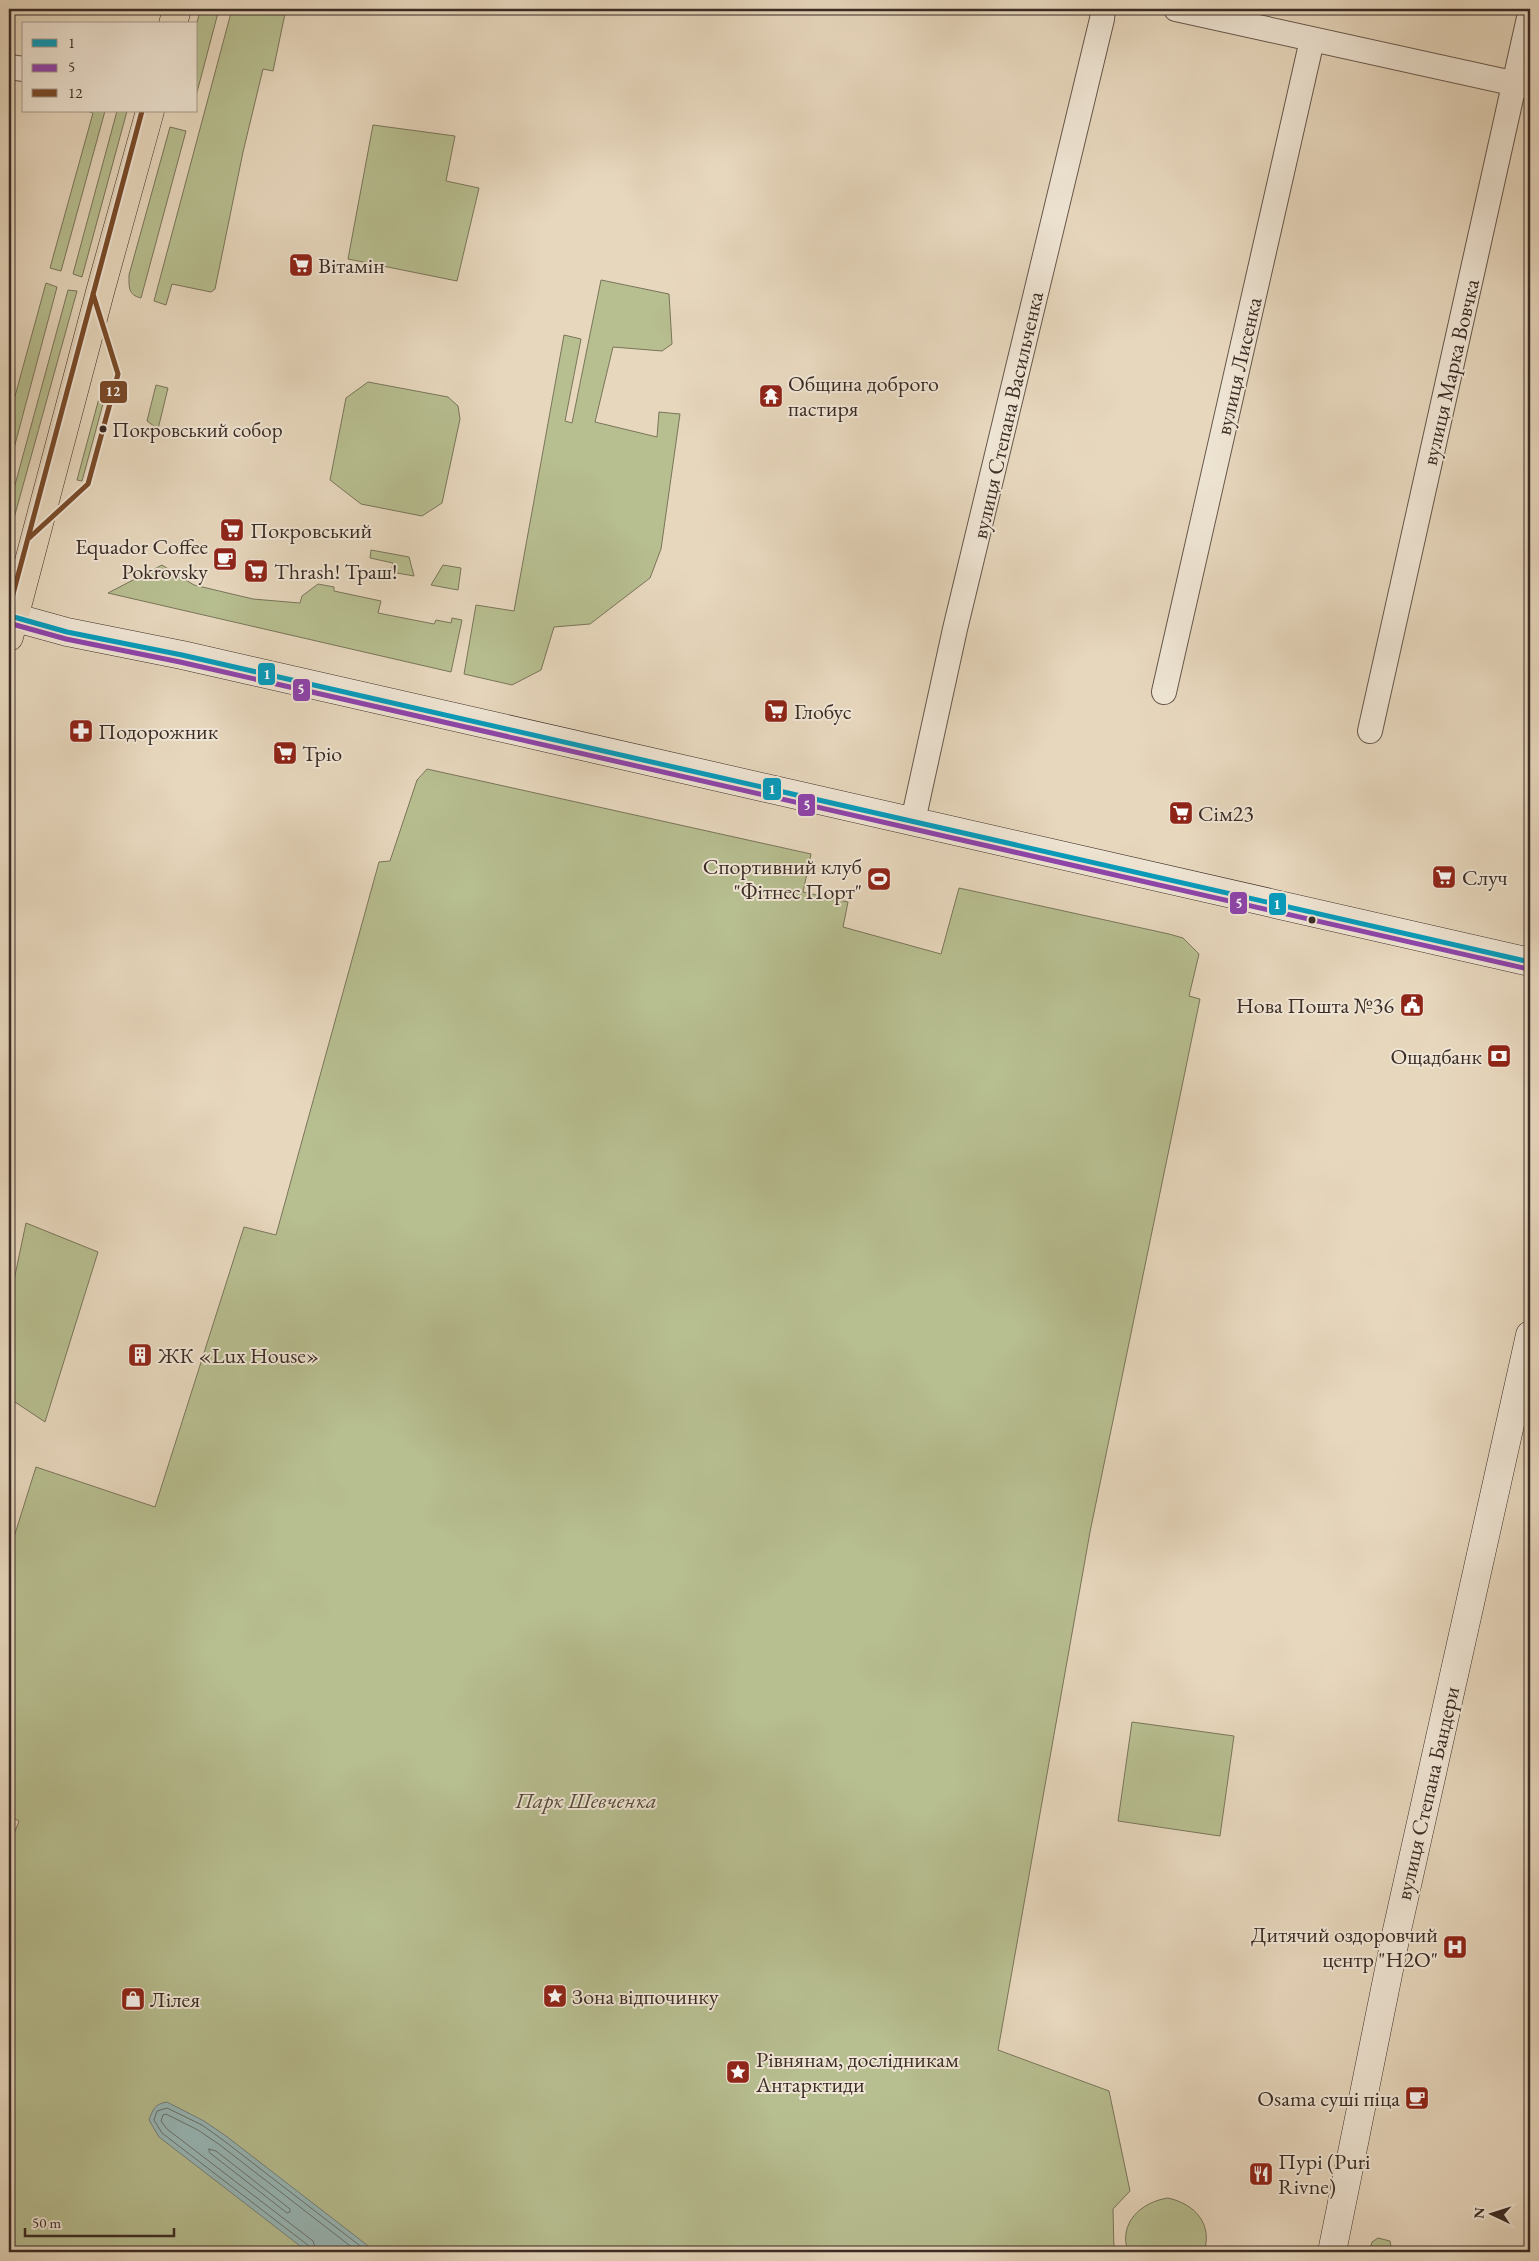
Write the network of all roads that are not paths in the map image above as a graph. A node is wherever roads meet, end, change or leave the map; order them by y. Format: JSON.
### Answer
{"nodes":[{"id":1,"x":177,"y":9,"type":"edge"},
{"id":2,"x":1102,"y":9,"type":"edge"},
{"id":3,"x":1176,"y":9,"type":"edge"},
{"id":4,"x":1530,"y":12,"type":"edge"},
{"id":5,"x":174,"y":22,"type":"edge"},
{"id":6,"x":1312,"y":40,"type":"junction"},
{"id":7,"x":9,"y":67,"type":"edge"},
{"id":8,"x":22,"y":69,"type":"edge"},
{"id":9,"x":1522,"y":85,"type":"edge"},
{"id":10,"x":150,"y":112,"type":"edge"},
{"id":11,"x":11,"y":623,"type":"edge"},
{"id":12,"x":1164,"y":692,"type":"dead end"},
{"id":13,"x":1370,"y":731,"type":"dead end"},
{"id":14,"x":913,"y":821,"type":"junction"},
{"id":15,"x":1530,"y":962,"type":"edge"},
{"id":16,"x":1530,"y":1334,"type":"edge"},
{"id":17,"x":1332,"y":2252,"type":"edge"}],
"edges":[{"from":1,"to":5,"type":"main road"},
{"from":2,"to":14,"type":"street","name":"вулиця Степана Васильченка"},
{"from":3,"to":6,"type":"street"},
{"from":4,"to":9,"type":"street","name":"вулиця Марка Вовчка"},
{"from":6,"to":9,"type":"street"},
{"from":6,"to":12,"type":"street","name":"вулиця Лисенка"},
{"from":7,"to":8,"type":"street"},
{"from":9,"to":13,"type":"street","name":"вулиця Марка Вовчка"},
{"from":10,"to":11,"type":"main road"},
{"from":11,"to":14,"type":"street"},
{"from":14,"to":15,"type":"street"},
{"from":16,"to":17,"type":"street","name":"вулиця Степана Бандери"}]}
